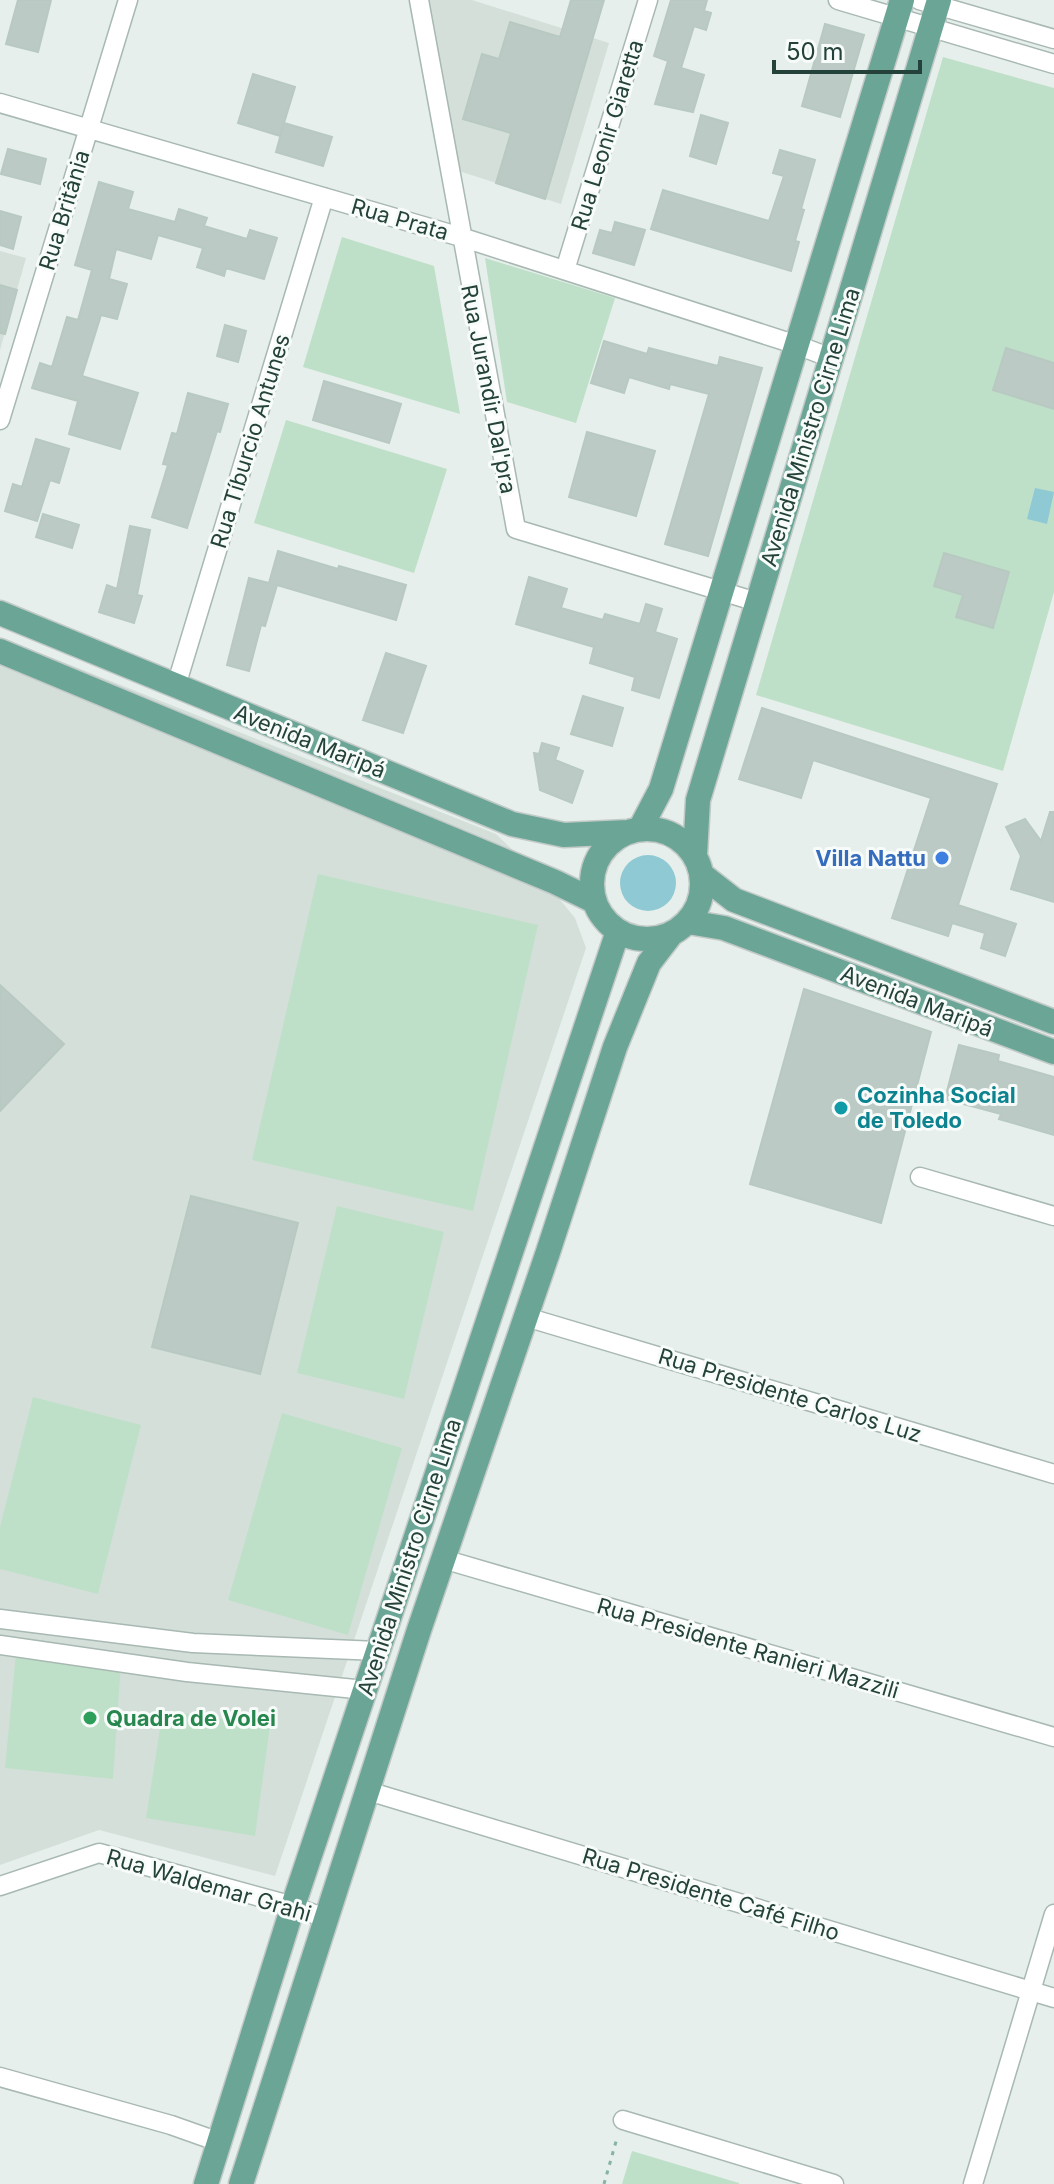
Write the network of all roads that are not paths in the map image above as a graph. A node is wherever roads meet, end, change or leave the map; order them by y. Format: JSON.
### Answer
{"nodes":[{"id":1,"x":128,"y":0,"type":"edge"},
{"id":2,"x":419,"y":0,"type":"edge"},
{"id":3,"x":648,"y":0,"type":"edge"},
{"id":4,"x":838,"y":0,"type":"edge"},
{"id":5,"x":931,"y":8,"type":"edge"},
{"id":6,"x":899,"y":9,"type":"edge"},
{"id":7,"x":1054,"y":39,"type":"edge"},
{"id":8,"x":1054,"y":64,"type":"edge"},
{"id":9,"x":0,"y":103,"type":"edge"},
{"id":10,"x":89,"y":129,"type":"junction"},
{"id":11,"x":324,"y":197,"type":"junction"},
{"id":12,"x":461,"y":237,"type":"junction"},
{"id":13,"x":565,"y":270,"type":"junction"},
{"id":14,"x":797,"y":345,"type":"junction"},
{"id":15,"x":831,"y":358,"type":"junction"},
{"id":16,"x":0,"y":420,"type":"edge"},
{"id":17,"x":721,"y":591,"type":"junction"},
{"id":18,"x":757,"y":602,"type":"junction"},
{"id":19,"x":0,"y":613,"type":"edge"},
{"id":20,"x":0,"y":651,"type":"edge"},
{"id":21,"x":176,"y":686,"type":"junction"},
{"id":22,"x":634,"y":830,"type":"junction"},
{"id":23,"x":698,"y":865,"type":"junction"},
{"id":24,"x":594,"y":901,"type":"junction"},
{"id":25,"x":680,"y":927,"type":"junction"},
{"id":26,"x":618,"y":931,"type":"junction"},
{"id":27,"x":942,"y":980,"type":"junction"},
{"id":28,"x":985,"y":996,"type":"junction"},
{"id":29,"x":931,"y":1007,"type":"junction"},
{"id":30,"x":1054,"y":1022,"type":"edge"},
{"id":31,"x":973,"y":1023,"type":"junction"},
{"id":32,"x":1054,"y":1052,"type":"edge"},
{"id":33,"x":920,"y":1177,"type":"dead end"},
{"id":34,"x":1054,"y":1216,"type":"edge"},
{"id":35,"x":526,"y":1317,"type":"junction"},
{"id":36,"x":1054,"y":1474,"type":"edge"},
{"id":37,"x":417,"y":1535,"type":"junction"},
{"id":38,"x":445,"y":1552,"type":"junction"},
{"id":39,"x":0,"y":1619,"type":"edge"},
{"id":40,"x":193,"y":1643,"type":"junction"},
{"id":41,"x":0,"y":1645,"type":"edge"},
{"id":42,"x":378,"y":1651,"type":"junction"},
{"id":43,"x":187,"y":1672,"type":"junction"},
{"id":44,"x":365,"y":1690,"type":"junction"},
{"id":45,"x":1054,"y":1737,"type":"edge"},
{"id":46,"x":368,"y":1791,"type":"junction"},
{"id":47,"x":331,"y":1793,"type":"junction"},
{"id":48,"x":352,"y":1839,"type":"junction"},
{"id":49,"x":0,"y":1886,"type":"edge"},
{"id":50,"x":293,"y":1906,"type":"junction"},
{"id":51,"x":1054,"y":1914,"type":"edge"},
{"id":52,"x":327,"y":1919,"type":"junction"},
{"id":53,"x":1031,"y":1991,"type":"junction"},
{"id":54,"x":1054,"y":1998,"type":"edge"},
{"id":55,"x":0,"y":2077,"type":"edge"},
{"id":56,"x":623,"y":2120,"type":"road end"},
{"id":57,"x":219,"y":2142,"type":"junction"},
{"id":58,"x":206,"y":2184,"type":"edge"},
{"id":59,"x":241,"y":2184,"type":"edge"},
{"id":60,"x":834,"y":2184,"type":"edge"},
{"id":61,"x":973,"y":2184,"type":"edge"}],
"edges":[{"from":1,"to":10,"type":"street","name":"Rua Britânia"},
{"from":2,"to":12,"type":"street","name":"Rua Jurandir Dal'pra"},
{"from":3,"to":13,"type":"street","name":"Rua Leonir Giaretta"},
{"from":4,"to":6,"type":"street"},
{"from":5,"to":6,"type":"street"},
{"from":5,"to":7,"type":"street"},
{"from":5,"to":8,"type":"street"},
{"from":5,"to":15,"type":"main road","name":"Avenida Ministro Cirne Lima"},
{"from":6,"to":14,"type":"main road","name":"Avenida Ministro Cirne Lima"},
{"from":9,"to":10,"type":"street","name":"Rua Prata"},
{"from":10,"to":11,"type":"street","name":"Rua Prata"},
{"from":10,"to":16,"type":"street","name":"Rua Britânia"},
{"from":11,"to":12,"type":"street","name":"Rua Prata"},
{"from":11,"to":21,"type":"street","name":"Rua Tíburcio Antunes"},
{"from":12,"to":13,"type":"street","name":"Rua Prata"},
{"from":12,"to":17,"type":"street","name":"Rua Jurandir Dal'pra"},
{"from":13,"to":14,"type":"street","name":"Rua Prata"},
{"from":14,"to":15,"type":"street","name":"Rua Prata"},
{"from":14,"to":17,"type":"main road","name":"Avenida Ministro Cirne Lima"},
{"from":15,"to":18,"type":"main road","name":"Avenida Ministro Cirne Lima"},
{"from":17,"to":18,"type":"street","name":"Rua Jurandir Dal'pra"},
{"from":17,"to":22,"type":"main road","name":"Avenida Ministro Cirne Lima"},
{"from":18,"to":23,"type":"main road","name":"Avenida Ministro Cirne Lima"},
{"from":19,"to":21,"type":"main road","name":"Avenida Maripá"},
{"from":20,"to":24,"type":"main road","name":"Avenida Maripá"},
{"from":21,"to":22,"type":"main road","name":"Avenida Maripá"},
{"from":22,"to":23,"type":"main road"},
{"from":22,"to":24,"type":"main road"},
{"from":23,"to":25,"type":"main road"},
{"from":23,"to":27,"type":"main road","name":"Avenida Maripá"},
{"from":24,"to":26,"type":"main road"},
{"from":25,"to":26,"type":"main road"},
{"from":25,"to":29,"type":"main road","name":"Avenida Maripá"},
{"from":25,"to":35,"type":"main road"},
{"from":26,"to":37,"type":"main road","name":"Avenida Ministro Cirne Lima"},
{"from":27,"to":28,"type":"main road","name":"Avenida Maripá"},
{"from":27,"to":29,"type":"main road"},
{"from":28,"to":30,"type":"main road","name":"Avenida Maripá"},
{"from":28,"to":31,"type":"main road"},
{"from":29,"to":31,"type":"main road","name":"Avenida Maripá"},
{"from":31,"to":32,"type":"main road","name":"Avenida Maripá"},
{"from":33,"to":34,"type":"street"},
{"from":35,"to":36,"type":"street","name":"Rua Presidente Carlos Luz"},
{"from":35,"to":38,"type":"main road"},
{"from":37,"to":38,"type":"main road"},
{"from":37,"to":42,"type":"main road","name":"Avenida Ministro Cirne Lima"},
{"from":38,"to":45,"type":"street","name":"Rua Presidente Ranieri Mazzili"},
{"from":38,"to":46,"type":"main road"},
{"from":39,"to":40,"type":"street"},
{"from":40,"to":42,"type":"street"},
{"from":40,"to":43,"type":"street"},
{"from":41,"to":43,"type":"street"},
{"from":42,"to":44,"type":"main road","name":"Avenida Ministro Cirne Lima"},
{"from":43,"to":44,"type":"street"},
{"from":44,"to":47,"type":"main road","name":"Avenida Ministro Cirne Lima"},
{"from":46,"to":48,"type":"main road"},
{"from":46,"to":53,"type":"street","name":"Rua Presidente Café Filho"},
{"from":47,"to":48,"type":"main road"},
{"from":47,"to":50,"type":"main road","name":"Avenida Ministro Cirne Lima"},
{"from":48,"to":52,"type":"main road"},
{"from":49,"to":50,"type":"street","name":"Rua Waldemar Grahi"},
{"from":50,"to":52,"type":"street","name":"Rua Waldemar Grahi"},
{"from":50,"to":57,"type":"main road","name":"Avenida Ministro Cirne Lima"},
{"from":51,"to":53,"type":"street"},
{"from":52,"to":59,"type":"main road"},
{"from":53,"to":54,"type":"street","name":"Rua Presidente Café Filho"},
{"from":53,"to":61,"type":"street"},
{"from":55,"to":57,"type":"street"},
{"from":56,"to":60,"type":"street"},
{"from":57,"to":58,"type":"main road","name":"Avenida Ministro Cirne Lima"}]}
